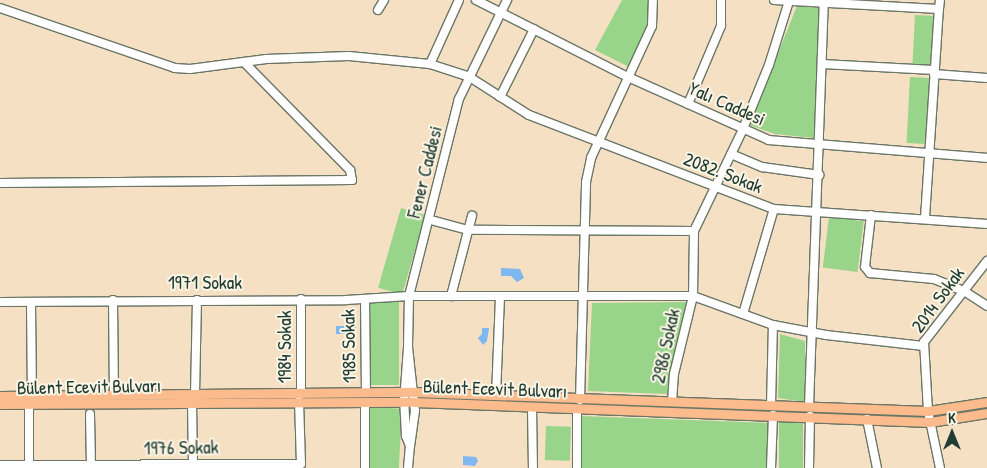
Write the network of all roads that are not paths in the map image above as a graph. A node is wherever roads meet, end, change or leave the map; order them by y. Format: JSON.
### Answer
{"nodes":[{"id":1,"x":384,"y":0,"type":"edge"},
{"id":2,"x":459,"y":0,"type":"edge"},
{"id":3,"x":476,"y":0,"type":"edge"},
{"id":4,"x":507,"y":0,"type":"edge"},
{"id":5,"x":654,"y":0,"type":"edge"},
{"id":6,"x":721,"y":0,"type":"edge"},
{"id":7,"x":774,"y":0,"type":"edge"},
{"id":8,"x":940,"y":0,"type":"edge"},
{"id":9,"x":789,"y":1,"type":"edge"},
{"id":10,"x":824,"y":1,"type":"edge"},
{"id":11,"x":0,"y":8,"type":"edge"},
{"id":12,"x":939,"y":9,"type":"junction"},
{"id":13,"x":378,"y":10,"type":"dead end"},
{"id":14,"x":501,"y":13,"type":"junction"},
{"id":15,"x":534,"y":30,"type":"junction"},
{"id":16,"x":244,"y":62,"type":"junction"},
{"id":17,"x":430,"y":64,"type":"junction"},
{"id":18,"x":822,"y":64,"type":"junction"},
{"id":19,"x":934,"y":72,"type":"junction"},
{"id":20,"x":468,"y":76,"type":"junction"},
{"id":21,"x":628,"y":77,"type":"junction"},
{"id":22,"x":987,"y":78,"type":"edge"},
{"id":23,"x":500,"y":97,"type":"junction"},
{"id":24,"x":688,"y":104,"type":"junction"},
{"id":25,"x":743,"y":129,"type":"junction"},
{"id":26,"x":598,"y":143,"type":"junction"},
{"id":27,"x":820,"y":145,"type":"junction"},
{"id":28,"x":731,"y":154,"type":"junction"},
{"id":29,"x":929,"y":154,"type":"junction"},
{"id":30,"x":987,"y":158,"type":"edge"},
{"id":31,"x":819,"y":175,"type":"junction"},
{"id":32,"x":0,"y":183,"type":"edge"},
{"id":33,"x":715,"y":187,"type":"junction"},
{"id":34,"x":774,"y":209,"type":"junction"},
{"id":35,"x":818,"y":211,"type":"junction"},
{"id":36,"x":871,"y":215,"type":"junction"},
{"id":37,"x":472,"y":216,"type":"dead end"},
{"id":38,"x":925,"y":218,"type":"junction"},
{"id":39,"x":430,"y":220,"type":"junction"},
{"id":40,"x":987,"y":224,"type":"edge"},
{"id":41,"x":468,"y":230,"type":"junction"},
{"id":42,"x":583,"y":230,"type":"junction"},
{"id":43,"x":694,"y":231,"type":"junction"},
{"id":44,"x":987,"y":261,"type":"edge"},
{"id":45,"x":964,"y":291,"type":"junction"},
{"id":46,"x":409,"y":296,"type":"junction"},
{"id":47,"x":451,"y":296,"type":"junction"},
{"id":48,"x":500,"y":296,"type":"junction"},
{"id":49,"x":581,"y":296,"type":"junction"},
{"id":50,"x":693,"y":296,"type":"junction"},
{"id":51,"x":301,"y":299,"type":"junction"},
{"id":52,"x":364,"y":299,"type":"junction"},
{"id":53,"x":113,"y":300,"type":"junction"},
{"id":54,"x":197,"y":300,"type":"junction"},
{"id":55,"x":0,"y":302,"type":"edge"},
{"id":56,"x":31,"y":302,"type":"junction"},
{"id":57,"x":987,"y":306,"type":"edge"},
{"id":58,"x":743,"y":314,"type":"junction"},
{"id":59,"x":773,"y":325,"type":"junction"},
{"id":60,"x":811,"y":332,"type":"junction"},
{"id":61,"x":923,"y":346,"type":"junction"},
{"id":62,"x":408,"y":347,"type":"junction"},
{"id":63,"x":414,"y":392,"type":"junction"},
{"id":64,"x":114,"y":395,"type":"junction"},
{"id":65,"x":0,"y":396,"type":"edge"},
{"id":66,"x":496,"y":396,"type":"junction"},
{"id":67,"x":365,"y":397,"type":"junction"},
{"id":68,"x":404,"y":397,"type":"junction"},
{"id":69,"x":194,"y":398,"type":"junction"},
{"id":70,"x":300,"y":398,"type":"junction"},
{"id":71,"x":31,"y":400,"type":"junction"},
{"id":72,"x":672,"y":400,"type":"junction"},
{"id":73,"x":414,"y":402,"type":"junction"},
{"id":74,"x":987,"y":402,"type":"edge"},
{"id":75,"x":0,"y":404,"type":"edge"},
{"id":76,"x":579,"y":404,"type":"junction"},
{"id":77,"x":771,"y":405,"type":"junction"},
{"id":78,"x":809,"y":406,"type":"junction"},
{"id":79,"x":532,"y":407,"type":"junction"},
{"id":80,"x":928,"y":411,"type":"junction"},
{"id":81,"x":987,"y":412,"type":"edge"},
{"id":82,"x":90,"y":414,"type":"dead end"},
{"id":83,"x":774,"y":415,"type":"junction"},
{"id":84,"x":810,"y":416,"type":"junction"},
{"id":85,"x":867,"y":419,"type":"junction"},
{"id":86,"x":930,"y":422,"type":"junction"},
{"id":87,"x":410,"y":446,"type":"junction"},
{"id":88,"x":0,"y":465,"type":"edge"},
{"id":89,"x":193,"y":465,"type":"edge"},
{"id":90,"x":301,"y":466,"type":"edge"},
{"id":91,"x":29,"y":467,"type":"edge"},
{"id":92,"x":91,"y":467,"type":"edge"},
{"id":93,"x":365,"y":468,"type":"edge"},
{"id":94,"x":408,"y":468,"type":"edge"},
{"id":95,"x":533,"y":468,"type":"edge"},
{"id":96,"x":577,"y":468,"type":"edge"},
{"id":97,"x":771,"y":468,"type":"edge"},
{"id":98,"x":809,"y":468,"type":"edge"},
{"id":99,"x":877,"y":468,"type":"edge"},
{"id":100,"x":940,"y":468,"type":"edge"}],
"edges":[{"from":1,"to":13,"type":"street"},
{"from":2,"to":17,"type":"street"},
{"from":3,"to":14,"type":"street","name":"Yalı Caddesi"},
{"from":4,"to":14,"type":"street","name":"Fener Caddesi"},
{"from":5,"to":21,"type":"street"},
{"from":6,"to":24,"type":"street"},
{"from":7,"to":9,"type":"street"},
{"from":8,"to":12,"type":"street"},
{"from":9,"to":10,"type":"street"},
{"from":9,"to":25,"type":"street"},
{"from":10,"to":12,"type":"street"},
{"from":10,"to":18,"type":"street"},
{"from":11,"to":16,"type":"street","name":"2082. Sokak"},
{"from":12,"to":19,"type":"street"},
{"from":14,"to":15,"type":"street","name":"Yalı Caddesi"},
{"from":14,"to":20,"type":"street","name":"Fener Caddesi"},
{"from":15,"to":21,"type":"street","name":"Yalı Caddesi"},
{"from":15,"to":23,"type":"street"},
{"from":16,"to":17,"type":"street","name":"2082. Sokak"},
{"from":16,"to":32,"type":"street"},
{"from":17,"to":20,"type":"street","name":"2082. Sokak"},
{"from":18,"to":19,"type":"street"},
{"from":18,"to":27,"type":"street"},
{"from":19,"to":22,"type":"street"},
{"from":19,"to":29,"type":"street"},
{"from":20,"to":23,"type":"street","name":"2082. Sokak"},
{"from":20,"to":39,"type":"street","name":"Fener Caddesi"},
{"from":21,"to":24,"type":"street","name":"Yalı Caddesi"},
{"from":21,"to":26,"type":"street"},
{"from":23,"to":26,"type":"street","name":"2082. Sokak"},
{"from":24,"to":25,"type":"street","name":"Yalı Caddesi"},
{"from":25,"to":27,"type":"street","name":"Yalı Caddesi"},
{"from":25,"to":28,"type":"street"},
{"from":26,"to":33,"type":"street","name":"2082. Sokak"},
{"from":26,"to":42,"type":"street"},
{"from":27,"to":29,"type":"street","name":"Yalı Caddesi"},
{"from":27,"to":31,"type":"street"},
{"from":28,"to":31,"type":"street"},
{"from":28,"to":33,"type":"street"},
{"from":29,"to":30,"type":"street","name":"Yalı Caddesi"},
{"from":29,"to":38,"type":"street"},
{"from":31,"to":35,"type":"street"},
{"from":33,"to":34,"type":"street","name":"2082. Sokak"},
{"from":33,"to":43,"type":"street"},
{"from":34,"to":35,"type":"street","name":"2082. Sokak"},
{"from":34,"to":58,"type":"street"},
{"from":35,"to":36,"type":"street","name":"2082. Sokak"},
{"from":35,"to":60,"type":"street"},
{"from":36,"to":38,"type":"street","name":"2082. Sokak"},
{"from":36,"to":45,"type":"street"},
{"from":37,"to":41,"type":"street"},
{"from":38,"to":40,"type":"street","name":"2082. Sokak"},
{"from":39,"to":41,"type":"street"},
{"from":39,"to":46,"type":"street","name":"Fener Caddesi"},
{"from":41,"to":42,"type":"street"},
{"from":41,"to":47,"type":"street"},
{"from":42,"to":43,"type":"street"},
{"from":42,"to":49,"type":"street"},
{"from":43,"to":50,"type":"street"},
{"from":44,"to":45,"type":"street","name":"2014 Sokak"},
{"from":45,"to":57,"type":"street"},
{"from":45,"to":61,"type":"street","name":"2014 Sokak"},
{"from":46,"to":47,"type":"street","name":"1971 Sokak"},
{"from":46,"to":52,"type":"street","name":"1971 Sokak"},
{"from":46,"to":62,"type":"street","name":"Fener Caddesi"},
{"from":47,"to":48,"type":"street","name":"1971 Sokak"},
{"from":48,"to":49,"type":"street","name":"1971 Sokak"},
{"from":48,"to":66,"type":"street"},
{"from":49,"to":50,"type":"street","name":"1971 Sokak"},
{"from":49,"to":76,"type":"street"},
{"from":50,"to":58,"type":"street","name":"2986 Sokak"},
{"from":50,"to":72,"type":"street","name":"2986 Sokak"},
{"from":51,"to":52,"type":"street","name":"1971 Sokak"},
{"from":51,"to":54,"type":"street","name":"1971 Sokak"},
{"from":51,"to":70,"type":"street","name":"1984 Sokak"},
{"from":52,"to":67,"type":"street","name":"1985 Sokak"},
{"from":53,"to":54,"type":"street","name":"1971 Sokak"},
{"from":53,"to":56,"type":"street","name":"1971 Sokak"},
{"from":53,"to":64,"type":"street"},
{"from":54,"to":69,"type":"street"},
{"from":55,"to":56,"type":"street","name":"1971 Sokak"},
{"from":56,"to":71,"type":"street"},
{"from":58,"to":59,"type":"street","name":"2986 Sokak"},
{"from":59,"to":60,"type":"street","name":"2986 Sokak"},
{"from":59,"to":77,"type":"street"},
{"from":60,"to":61,"type":"street","name":"2986 Sokak"},
{"from":60,"to":78,"type":"street"},
{"from":61,"to":80,"type":"street","name":"2014 Sokak"},
{"from":62,"to":63,"type":"street","name":"Fener Caddesi"},
{"from":62,"to":68,"type":"street","name":"Fener Caddesi"},
{"from":63,"to":66,"type":"main road","name":"Bülent Ecevit Bulvarı"},
{"from":63,"to":68,"type":"main road","name":"Bülent Ecevit Bulvarı"},
{"from":63,"to":73,"type":"street","name":"Fener Caddesi"},
{"from":64,"to":69,"type":"main road","name":"Bülent Ecevit Bulvarı"},
{"from":64,"to":71,"type":"main road","name":"Bülent Ecevit Bulvarı"},
{"from":65,"to":71,"type":"main road","name":"Bülent Ecevit Bulvarı"},
{"from":66,"to":76,"type":"main road","name":"Bülent Ecevit Bulvarı"},
{"from":67,"to":68,"type":"main road","name":"Bülent Ecevit Bulvarı"},
{"from":67,"to":70,"type":"main road","name":"Bülent Ecevit Bulvarı"},
{"from":67,"to":93,"type":"street","name":"1985 Sokak"},
{"from":68,"to":73,"type":"main road","name":"Bülent Ecevit Bulvarı"},
{"from":68,"to":87,"type":"street","name":"Fener Caddesi"},
{"from":69,"to":70,"type":"main road","name":"Bülent Ecevit Bulvarı"},
{"from":69,"to":71,"type":"main road","name":"Bülent Ecevit Bulvarı"},
{"from":69,"to":89,"type":"street"},
{"from":70,"to":90,"type":"street","name":"1976 Sokak"},
{"from":71,"to":75,"type":"main road","name":"Bülent Ecevit Bulvarı"},
{"from":71,"to":91,"type":"street"},
{"from":72,"to":76,"type":"main road","name":"Bülent Ecevit Bulvarı"},
{"from":72,"to":77,"type":"main road","name":"Bülent Ecevit Bulvarı"},
{"from":73,"to":79,"type":"main road","name":"Bülent Ecevit Bulvarı"},
{"from":73,"to":87,"type":"street","name":"Fener Caddesi"},
{"from":74,"to":80,"type":"main road","name":"Bülent Ecevit Bulvarı"},
{"from":76,"to":79,"type":"main road","name":"Bülent Ecevit Bulvarı"},
{"from":76,"to":83,"type":"main road","name":"Bülent Ecevit Bulvarı"},
{"from":76,"to":96,"type":"street"},
{"from":77,"to":78,"type":"main road","name":"Bülent Ecevit Bulvarı"},
{"from":78,"to":80,"type":"main road","name":"Bülent Ecevit Bulvarı"},
{"from":79,"to":95,"type":"street"},
{"from":80,"to":86,"type":"street","name":"2014 Sokak"},
{"from":81,"to":86,"type":"main road","name":"Bülent Ecevit Bulvarı"},
{"from":82,"to":92,"type":"street"},
{"from":83,"to":84,"type":"main road","name":"Bülent Ecevit Bulvarı"},
{"from":83,"to":97,"type":"street"},
{"from":84,"to":85,"type":"main road","name":"Bülent Ecevit Bulvarı"},
{"from":84,"to":98,"type":"street"},
{"from":85,"to":86,"type":"main road","name":"Bülent Ecevit Bulvarı"},
{"from":85,"to":99,"type":"street"},
{"from":86,"to":100,"type":"street","name":"2014 Sokak"},
{"from":87,"to":94,"type":"street","name":"Fener Caddesi"},
{"from":88,"to":91,"type":"street","name":"1976 Sokak"},
{"from":89,"to":90,"type":"street","name":"1976 Sokak"},
{"from":89,"to":92,"type":"street","name":"1976 Sokak"},
{"from":91,"to":92,"type":"street","name":"1976 Sokak"}]}
